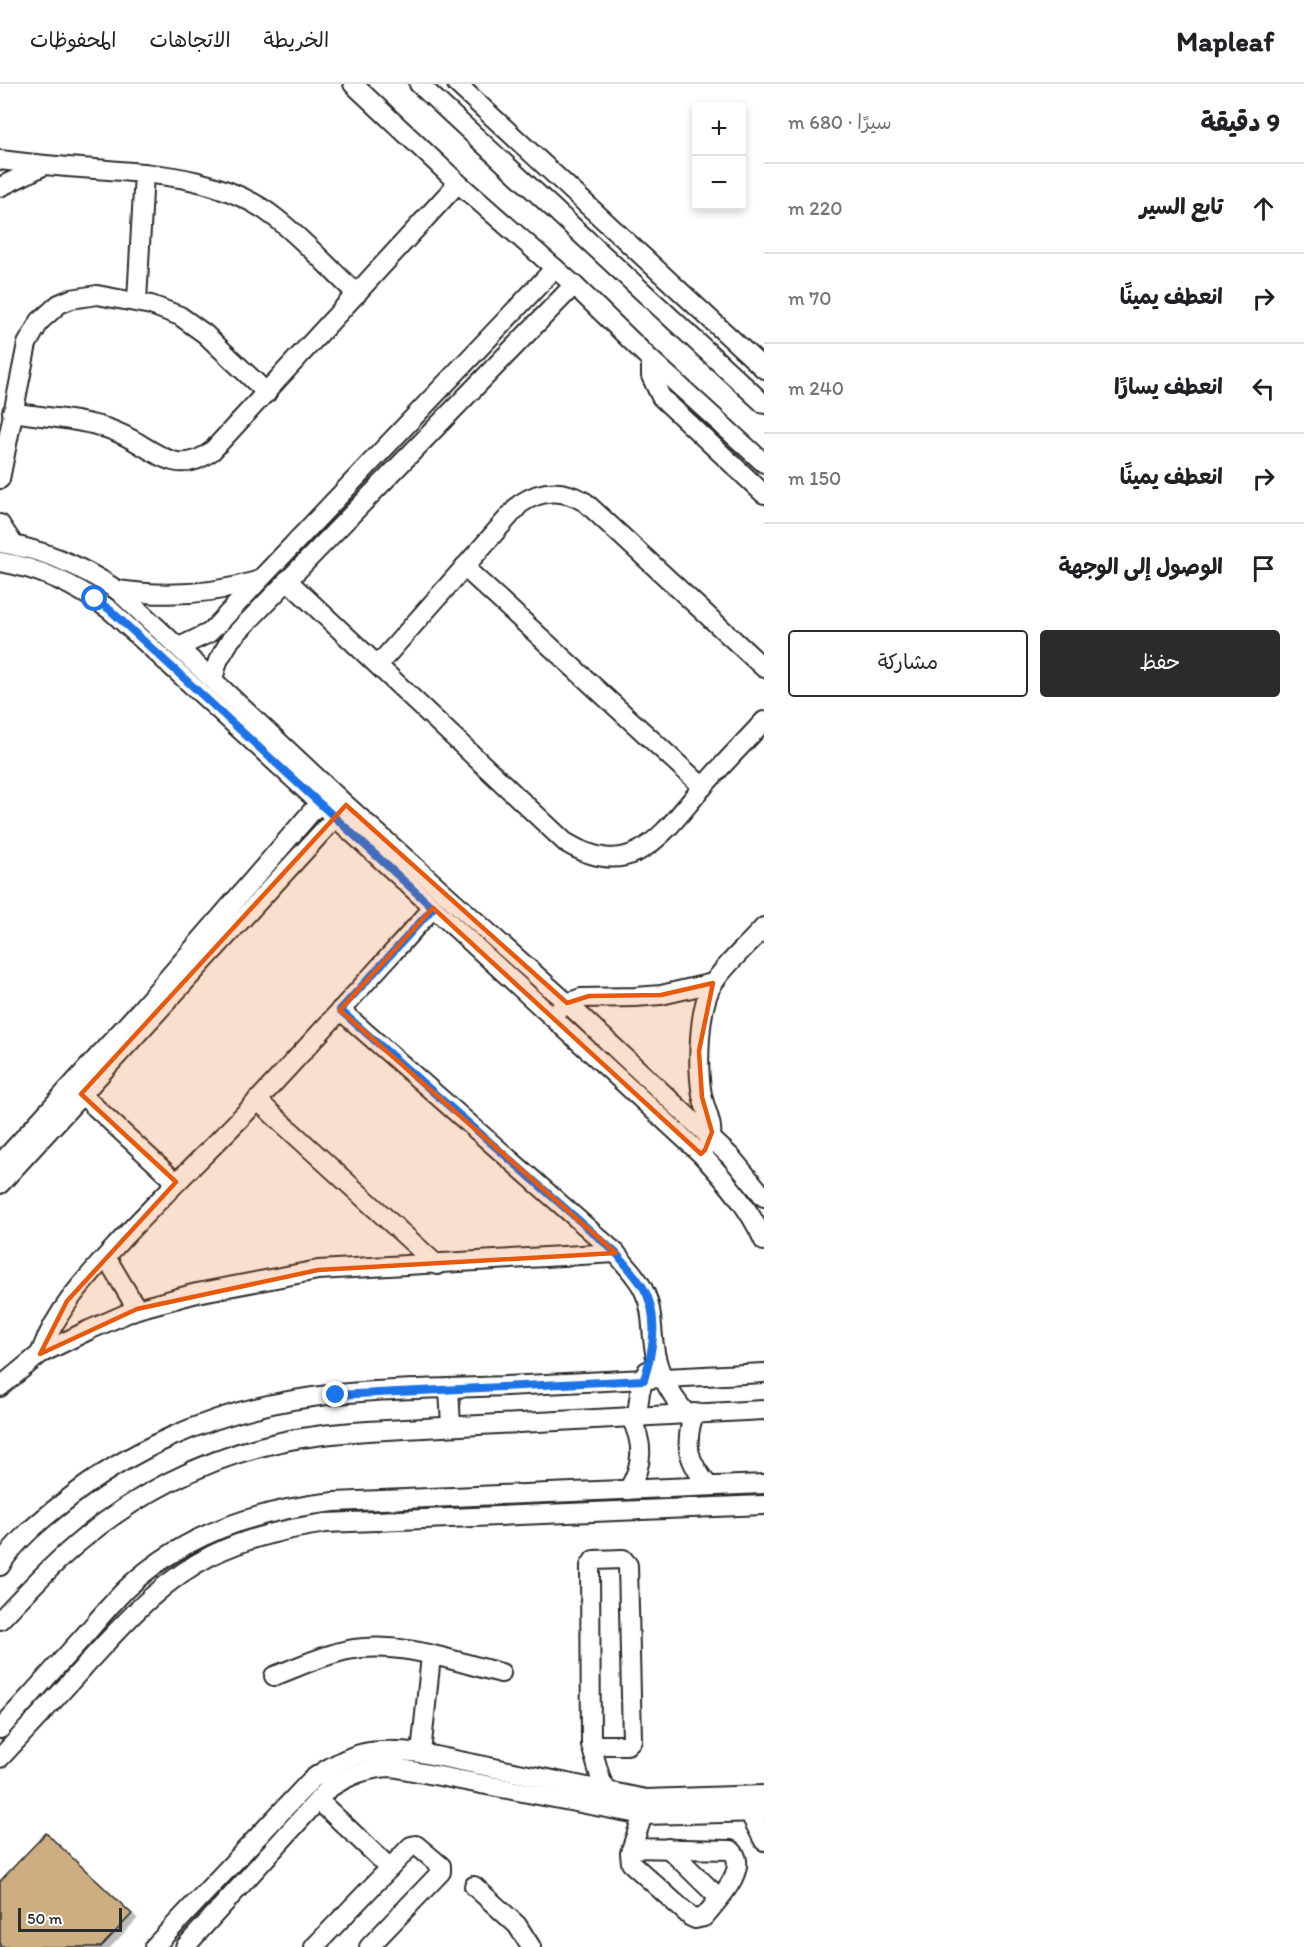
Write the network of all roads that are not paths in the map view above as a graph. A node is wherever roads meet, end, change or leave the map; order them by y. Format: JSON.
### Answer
{"nodes":[{"id":1,"x":353,"y":84,"type":"edge"},
{"id":2,"x":419,"y":84,"type":"edge"},
{"id":3,"x":457,"y":84,"type":"edge"},
{"id":4,"x":0,"y":160,"type":"edge"},
{"id":5,"x":44,"y":165,"type":"junction"},
{"id":6,"x":144,"y":173,"type":"junction"},
{"id":7,"x":458,"y":183,"type":"junction"},
{"id":8,"x":0,"y":187,"type":"edge"},
{"id":9,"x":555,"y":268,"type":"junction"},
{"id":10,"x":574,"y":285,"type":"junction"},
{"id":11,"x":357,"y":294,"type":"junction"},
{"id":12,"x":137,"y":302,"type":"junction"},
{"id":13,"x":501,"y":325,"type":"junction"},
{"id":14,"x":731,"y":338,"type":"junction"},
{"id":15,"x":521,"y":340,"type":"junction"},
{"id":16,"x":714,"y":357,"type":"junction"},
{"id":17,"x":651,"y":360,"type":"junction"},
{"id":18,"x":764,"y":369,"type":"edge"},
{"id":19,"x":267,"y":393,"type":"junction"},
{"id":20,"x":764,"y":404,"type":"edge"},
{"id":21,"x":12,"y":412,"type":"junction"},
{"id":22,"x":764,"y":463,"type":"edge"},
{"id":23,"x":0,"y":479,"type":"edge"},
{"id":24,"x":764,"y":494,"type":"edge"},
{"id":25,"x":0,"y":524,"type":"edge"},
{"id":26,"x":7,"y":544,"type":"edge"},
{"id":27,"x":0,"y":562,"type":"edge"},
{"id":28,"x":464,"y":567,"type":"junction"},
{"id":29,"x":287,"y":580,"type":"junction"},
{"id":30,"x":254,"y":586,"type":"junction"},
{"id":31,"x":117,"y":590,"type":"junction"},
{"id":32,"x":264,"y":604,"type":"junction"},
{"id":33,"x":179,"y":647,"type":"junction"},
{"id":34,"x":378,"y":665,"type":"junction"},
{"id":35,"x":764,"y":668,"type":"edge"},
{"id":36,"x":213,"y":679,"type":"junction"},
{"id":37,"x":764,"y":721,"type":"edge"},
{"id":38,"x":703,"y":787,"type":"junction"},
{"id":39,"x":325,"y":797,"type":"junction"},
{"id":40,"x":340,"y":811,"type":"junction"},
{"id":41,"x":433,"y":908,"type":"junction"},
{"id":42,"x":764,"y":927,"type":"edge"},
{"id":43,"x":713,"y":983,"type":"junction"},
{"id":44,"x":567,"y":1003,"type":"junction"},
{"id":45,"x":340,"y":1010,"type":"junction"},
{"id":46,"x":553,"y":1019,"type":"junction"},
{"id":47,"x":81,"y":1094,"type":"junction"},
{"id":48,"x":257,"y":1100,"type":"junction"},
{"id":49,"x":711,"y":1139,"type":"junction"},
{"id":50,"x":700,"y":1154,"type":"junction"},
{"id":51,"x":0,"y":1164,"type":"edge"},
{"id":52,"x":176,"y":1182,"type":"junction"},
{"id":53,"x":0,"y":1184,"type":"edge"},
{"id":54,"x":764,"y":1197,"type":"edge"},
{"id":55,"x":764,"y":1241,"type":"edge"},
{"id":56,"x":616,"y":1253,"type":"junction"},
{"id":57,"x":106,"y":1257,"type":"junction"},
{"id":58,"x":437,"y":1265,"type":"junction"},
{"id":59,"x":137,"y":1309,"type":"junction"},
{"id":60,"x":653,"y":1343,"type":"junction"},
{"id":61,"x":40,"y":1354,"type":"junction"},
{"id":62,"x":764,"y":1373,"type":"edge"},
{"id":63,"x":663,"y":1379,"type":"junction"},
{"id":64,"x":644,"y":1380,"type":"junction"},
{"id":65,"x":0,"y":1387,"type":"edge"},
{"id":66,"x":448,"y":1388,"type":"junction"},
{"id":67,"x":764,"y":1410,"type":"edge"},
{"id":68,"x":690,"y":1413,"type":"junction"},
{"id":69,"x":634,"y":1415,"type":"junction"},
{"id":70,"x":451,"y":1426,"type":"junction"},
{"id":71,"x":764,"y":1484,"type":"edge"},
{"id":72,"x":709,"y":1486,"type":"junction"},
{"id":73,"x":628,"y":1490,"type":"junction"},
{"id":74,"x":764,"y":1505,"type":"edge"},
{"id":75,"x":0,"y":1566,"type":"edge"},
{"id":76,"x":0,"y":1620,"type":"edge"},
{"id":77,"x":431,"y":1656,"type":"junction"},
{"id":78,"x":501,"y":1673,"type":"dead end"},
{"id":79,"x":274,"y":1676,"type":"dead end"},
{"id":80,"x":0,"y":1730,"type":"edge"},
{"id":81,"x":591,"y":1745,"type":"junction"},
{"id":82,"x":420,"y":1754,"type":"junction"},
{"id":83,"x":0,"y":1758,"type":"edge"},
{"id":84,"x":473,"y":1774,"type":"junction"},
{"id":85,"x":607,"y":1791,"type":"junction"},
{"id":86,"x":764,"y":1795,"type":"edge"},
{"id":87,"x":318,"y":1800,"type":"junction"},
{"id":88,"x":756,"y":1812,"type":"edge"},
{"id":89,"x":643,"y":1815,"type":"junction"},
{"id":90,"x":764,"y":1840,"type":"edge"},
{"id":91,"x":632,"y":1848,"type":"junction"},
{"id":92,"x":668,"y":1848,"type":"junction"},
{"id":93,"x":390,"y":1868,"type":"junction"},
{"id":94,"x":474,"y":1886,"type":"dead end"},
{"id":95,"x":719,"y":1898,"type":"junction"},
{"id":96,"x":154,"y":1947,"type":"edge"},
{"id":97,"x":185,"y":1947,"type":"edge"},
{"id":98,"x":314,"y":1947,"type":"edge"},
{"id":99,"x":369,"y":1947,"type":"edge"},
{"id":100,"x":531,"y":1947,"type":"edge"}],
"edges":[{"from":1,"to":7,"type":"street"},
{"from":2,"to":16,"type":"street"},
{"from":3,"to":14,"type":"street"},
{"from":4,"to":5,"type":"street"},
{"from":5,"to":6,"type":"street"},
{"from":5,"to":8,"type":"street"},
{"from":6,"to":11,"type":"street"},
{"from":6,"to":12,"type":"street"},
{"from":7,"to":9,"type":"street"},
{"from":7,"to":11,"type":"street"},
{"from":9,"to":10,"type":"street"},
{"from":9,"to":13,"type":"street"},
{"from":10,"to":15,"type":"street"},
{"from":10,"to":17,"type":"street"},
{"from":11,"to":19,"type":"street"},
{"from":12,"to":19,"type":"street"},
{"from":12,"to":21,"type":"street"},
{"from":13,"to":15,"type":"street"},
{"from":13,"to":30,"type":"street"},
{"from":14,"to":16,"type":"street"},
{"from":14,"to":18,"type":"street"},
{"from":15,"to":29,"type":"street"},
{"from":16,"to":20,"type":"street"},
{"from":17,"to":22,"type":"street"},
{"from":17,"to":24,"type":"street"},
{"from":19,"to":21,"type":"street"},
{"from":21,"to":23,"type":"street"},
{"from":25,"to":26,"type":"street"},
{"from":26,"to":31,"type":"street"},
{"from":27,"to":39,"type":"street"},
{"from":28,"to":34,"type":"street"},
{"from":28,"to":35,"type":"street"},
{"from":28,"to":38,"type":"street"},
{"from":29,"to":32,"type":"street"},
{"from":29,"to":34,"type":"street"},
{"from":30,"to":31,"type":"street"},
{"from":30,"to":32,"type":"street"},
{"from":30,"to":33,"type":"street"},
{"from":31,"to":33,"type":"street"},
{"from":32,"to":36,"type":"street"},
{"from":33,"to":36,"type":"street"},
{"from":34,"to":38,"type":"street"},
{"from":36,"to":39,"type":"street"},
{"from":37,"to":38,"type":"street"},
{"from":39,"to":40,"type":"street"},
{"from":39,"to":51,"type":"street"},
{"from":40,"to":41,"type":"street"},
{"from":40,"to":44,"type":"street"},
{"from":40,"to":47,"type":"street"},
{"from":41,"to":45,"type":"street"},
{"from":41,"to":46,"type":"street"},
{"from":42,"to":43,"type":"street"},
{"from":43,"to":44,"type":"street"},
{"from":43,"to":49,"type":"street"},
{"from":44,"to":46,"type":"street"},
{"from":44,"to":49,"type":"street"},
{"from":45,"to":48,"type":"street"},
{"from":45,"to":56,"type":"street"},
{"from":46,"to":50,"type":"street"},
{"from":47,"to":52,"type":"street"},
{"from":47,"to":53,"type":"street"},
{"from":48,"to":52,"type":"street"},
{"from":48,"to":58,"type":"street"},
{"from":49,"to":50,"type":"street"},
{"from":49,"to":54,"type":"street"},
{"from":50,"to":55,"type":"street"},
{"from":52,"to":57,"type":"street"},
{"from":56,"to":58,"type":"street"},
{"from":56,"to":60,"type":"street"},
{"from":57,"to":59,"type":"street"},
{"from":57,"to":61,"type":"street"},
{"from":58,"to":59,"type":"street"},
{"from":59,"to":61,"type":"street"},
{"from":60,"to":63,"type":"street"},
{"from":60,"to":64,"type":"street"},
{"from":61,"to":65,"type":"street"},
{"from":62,"to":63,"type":"street"},
{"from":63,"to":64,"type":"street"},
{"from":63,"to":68,"type":"street"},
{"from":64,"to":66,"type":"street"},
{"from":64,"to":69,"type":"street"},
{"from":66,"to":70,"type":"street"},
{"from":66,"to":75,"type":"street"},
{"from":67,"to":68,"type":"street"},
{"from":68,"to":69,"type":"street"},
{"from":68,"to":72,"type":"street"},
{"from":69,"to":70,"type":"street"},
{"from":69,"to":73,"type":"street"},
{"from":70,"to":76,"type":"street"},
{"from":71,"to":72,"type":"street"},
{"from":72,"to":73,"type":"street"},
{"from":73,"to":80,"type":"street"},
{"from":74,"to":83,"type":"street"},
{"from":77,"to":78,"type":"street"},
{"from":77,"to":79,"type":"street"},
{"from":77,"to":82,"type":"street"},
{"from":81,"to":81,"type":"street"},
{"from":81,"to":85,"type":"street"},
{"from":82,"to":84,"type":"street"},
{"from":82,"to":96,"type":"street"},
{"from":84,"to":85,"type":"street"},
{"from":84,"to":87,"type":"street"},
{"from":84,"to":89,"type":"street"},
{"from":85,"to":86,"type":"street"},
{"from":87,"to":93,"type":"street"},
{"from":87,"to":97,"type":"street"},
{"from":88,"to":89,"type":"street"},
{"from":88,"to":90,"type":"street"},
{"from":89,"to":91,"type":"street"},
{"from":91,"to":92,"type":"street"},
{"from":91,"to":95,"type":"street"},
{"from":92,"to":95,"type":"street"},
{"from":92,"to":95,"type":"street"},
{"from":93,"to":98,"type":"street"},
{"from":93,"to":99,"type":"street"},
{"from":94,"to":100,"type":"street"}]}
